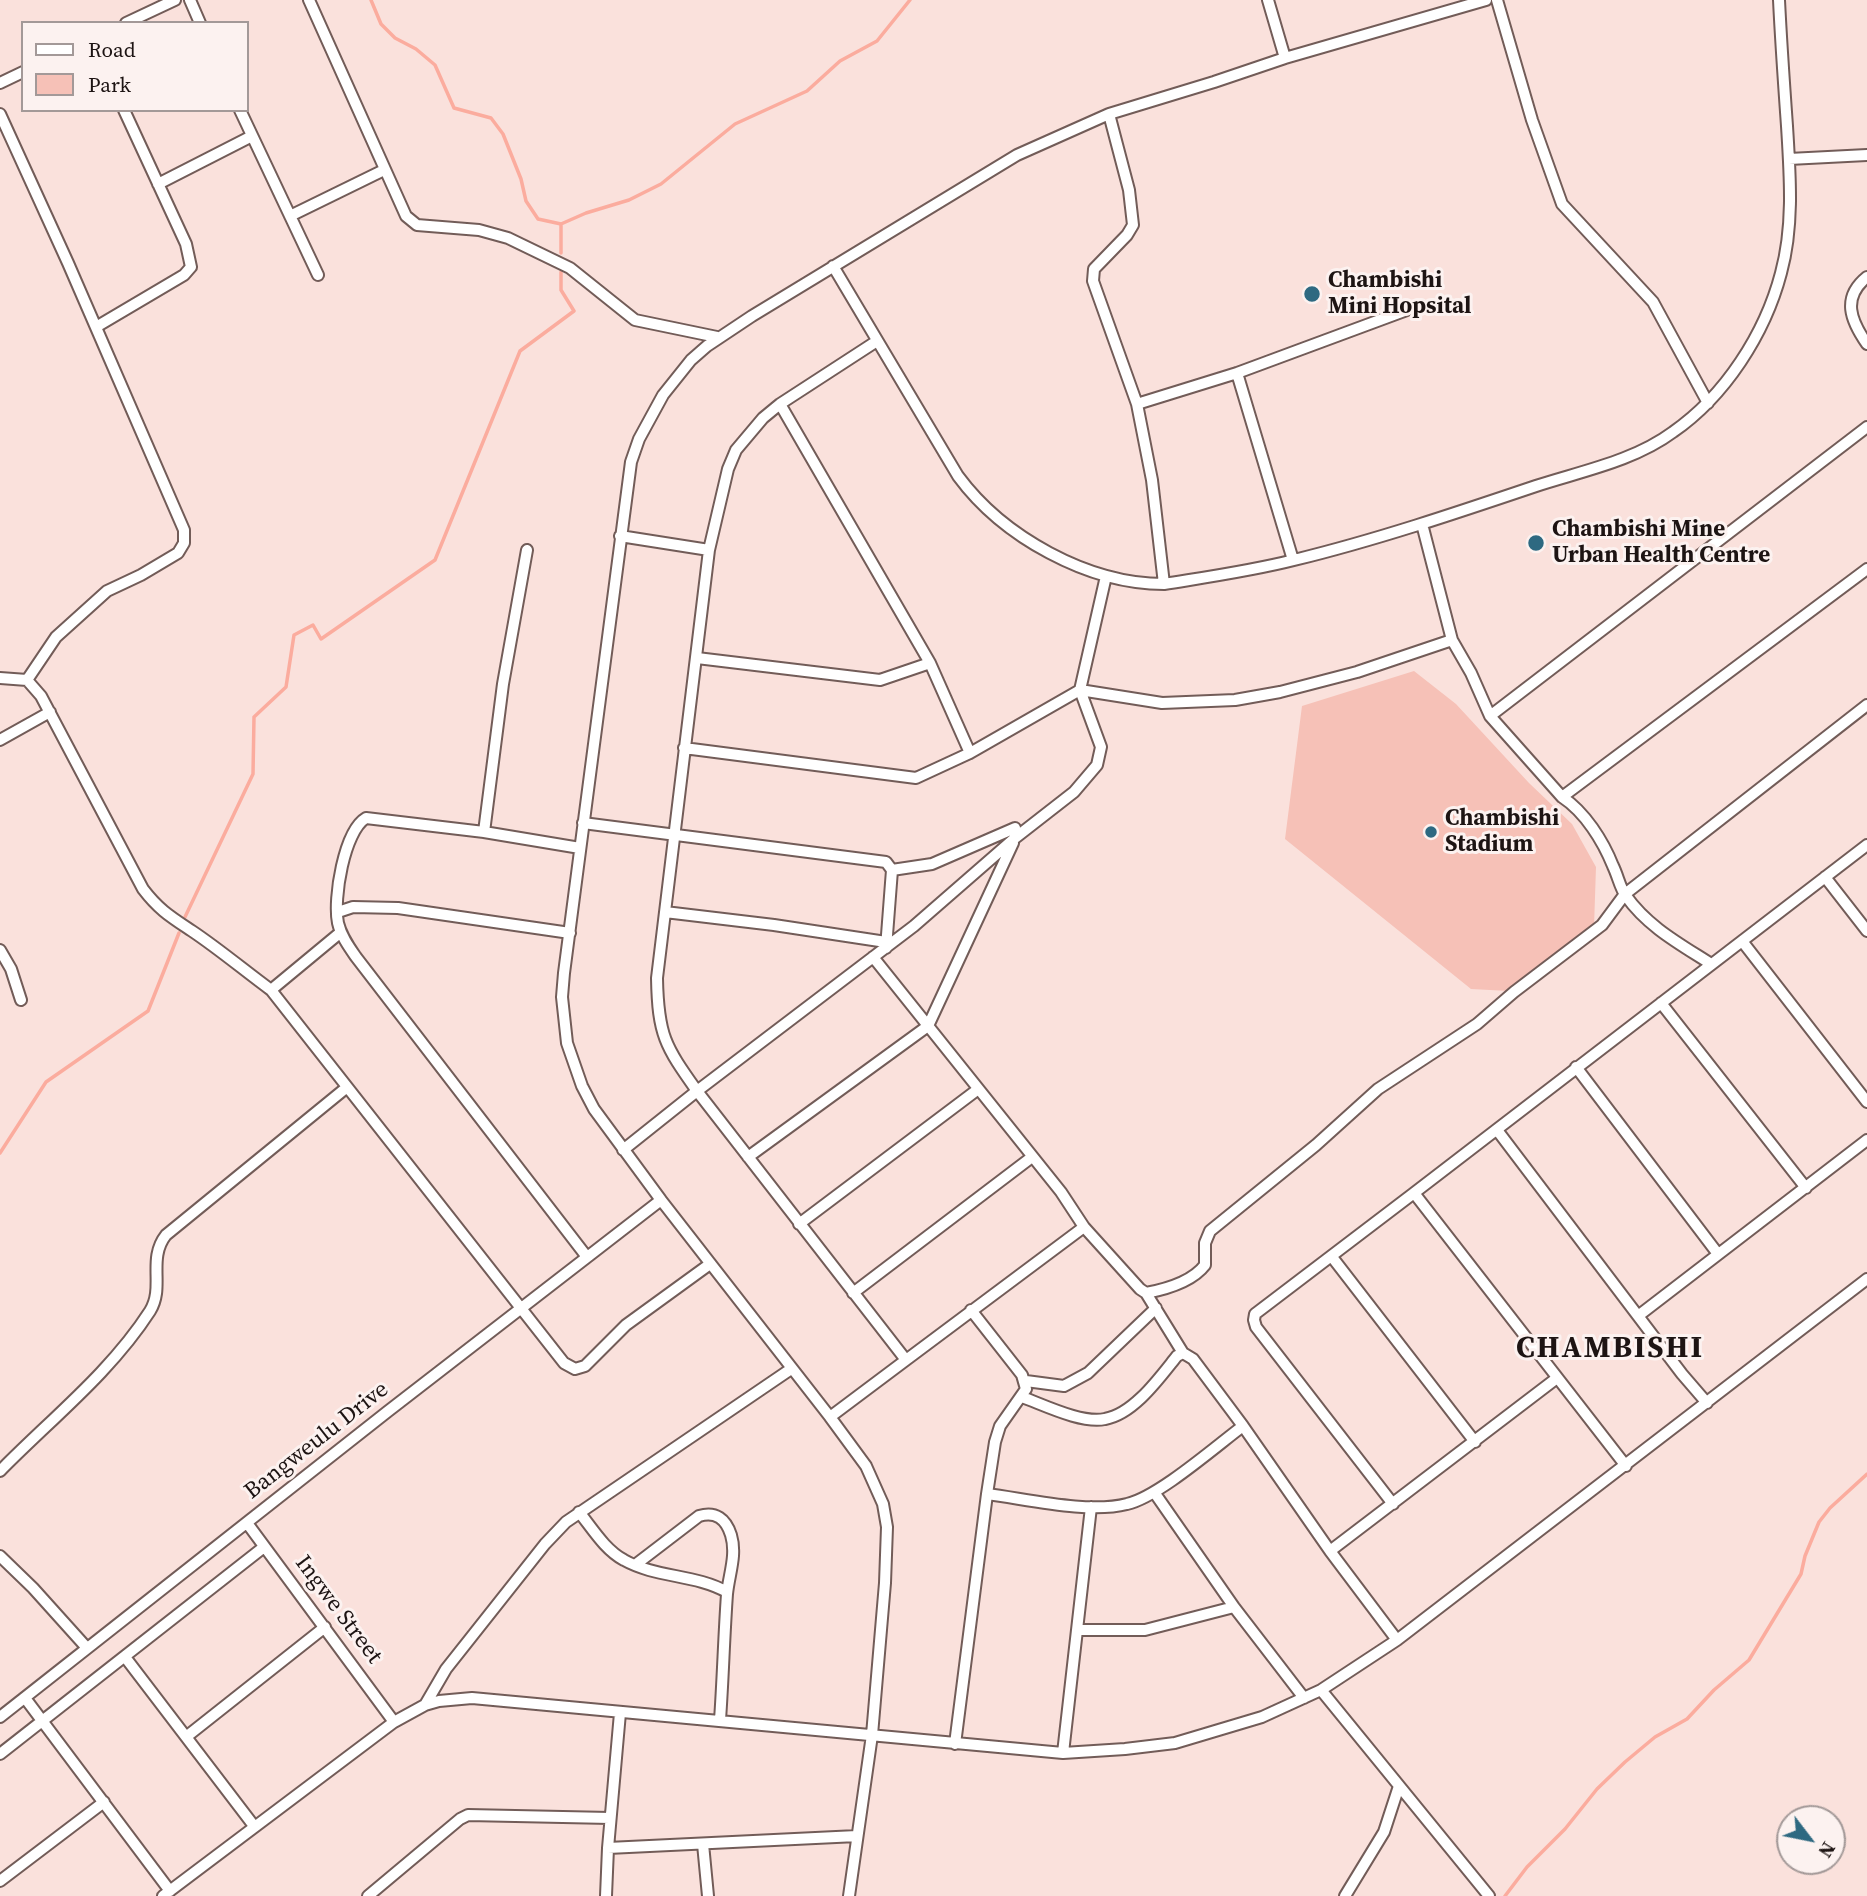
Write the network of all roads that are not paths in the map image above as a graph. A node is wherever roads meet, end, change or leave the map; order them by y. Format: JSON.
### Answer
{"nodes":[{"id":1,"x":175,"y":0,"type":"edge"},
{"id":2,"x":190,"y":0,"type":"edge"},
{"id":3,"x":309,"y":0,"type":"edge"},
{"id":4,"x":1268,"y":0,"type":"edge"},
{"id":5,"x":1486,"y":0,"type":"edge"},
{"id":6,"x":1497,"y":0,"type":"edge"},
{"id":7,"x":1779,"y":0,"type":"edge"},
{"id":8,"x":130,"y":21,"type":"edge"},
{"id":9,"x":199,"y":21,"type":"edge"},
{"id":10,"x":1285,"y":58,"type":"junction"},
{"id":11,"x":21,"y":73,"type":"edge"},
{"id":12,"x":0,"y":83,"type":"edge"},
{"id":13,"x":125,"y":112,"type":"edge"},
{"id":14,"x":241,"y":112,"type":"edge"},
{"id":15,"x":0,"y":114,"type":"edge"},
{"id":16,"x":1108,"y":114,"type":"junction"},
{"id":17,"x":252,"y":136,"type":"junction"},
{"id":18,"x":1867,"y":155,"type":"edge"},
{"id":19,"x":1789,"y":159,"type":"junction"},
{"id":20,"x":384,"y":170,"type":"junction"},
{"id":21,"x":158,"y":184,"type":"junction"},
{"id":22,"x":290,"y":216,"type":"junction"},
{"id":23,"x":833,"y":266,"type":"junction"},
{"id":24,"x":318,"y":275,"type":"dead end"},
{"id":25,"x":1867,"y":277,"type":"edge"},
{"id":26,"x":1407,"y":310,"type":"dead end"},
{"id":27,"x":96,"y":327,"type":"junction"},
{"id":28,"x":717,"y":337,"type":"junction"},
{"id":29,"x":877,"y":341,"type":"junction"},
{"id":30,"x":1867,"y":344,"type":"edge"},
{"id":31,"x":1237,"y":373,"type":"junction"},
{"id":32,"x":1708,"y":403,"type":"junction"},
{"id":33,"x":780,"y":404,"type":"junction"},
{"id":34,"x":1137,"y":404,"type":"junction"},
{"id":35,"x":1867,"y":427,"type":"edge"},
{"id":36,"x":1422,"y":524,"type":"junction"},
{"id":37,"x":620,"y":536,"type":"junction"},
{"id":38,"x":709,"y":550,"type":"junction"},
{"id":39,"x":527,"y":551,"type":"dead end"},
{"id":40,"x":1293,"y":560,"type":"junction"},
{"id":41,"x":1867,"y":569,"type":"edge"},
{"id":42,"x":1106,"y":576,"type":"junction"},
{"id":43,"x":1164,"y":584,"type":"junction"},
{"id":44,"x":1452,"y":640,"type":"junction"},
{"id":45,"x":697,"y":659,"type":"junction"},
{"id":46,"x":930,"y":663,"type":"junction"},
{"id":47,"x":0,"y":678,"type":"edge"},
{"id":48,"x":27,"y":680,"type":"junction"},
{"id":49,"x":1080,"y":691,"type":"junction"},
{"id":50,"x":1867,"y":705,"type":"edge"},
{"id":51,"x":50,"y":712,"type":"junction"},
{"id":52,"x":1490,"y":716,"type":"junction"},
{"id":53,"x":0,"y":740,"type":"edge"},
{"id":54,"x":684,"y":748,"type":"junction"},
{"id":55,"x":970,"y":753,"type":"junction"},
{"id":56,"x":1562,"y":797,"type":"junction"},
{"id":57,"x":583,"y":823,"type":"junction"},
{"id":58,"x":484,"y":832,"type":"junction"},
{"id":59,"x":673,"y":833,"type":"junction"},
{"id":60,"x":1015,"y":833,"type":"junction"},
{"id":61,"x":1867,"y":845,"type":"edge"},
{"id":62,"x":580,"y":848,"type":"junction"},
{"id":63,"x":892,"y":870,"type":"junction"},
{"id":64,"x":1825,"y":877,"type":"junction"},
{"id":65,"x":1625,"y":894,"type":"junction"},
{"id":66,"x":338,"y":912,"type":"junction"},
{"id":67,"x":665,"y":912,"type":"junction"},
{"id":68,"x":1867,"y":931,"type":"edge"},
{"id":69,"x":341,"y":932,"type":"junction"},
{"id":70,"x":569,"y":933,"type":"junction"},
{"id":71,"x":1742,"y":940,"type":"junction"},
{"id":72,"x":886,"y":945,"type":"junction"},
{"id":73,"x":0,"y":950,"type":"edge"},
{"id":74,"x":873,"y":957,"type":"junction"},
{"id":75,"x":1711,"y":964,"type":"junction"},
{"id":76,"x":271,"y":990,"type":"junction"},
{"id":77,"x":21,"y":1000,"type":"dead end"},
{"id":78,"x":1661,"y":1003,"type":"junction"},
{"id":79,"x":928,"y":1026,"type":"junction"},
{"id":80,"x":1576,"y":1067,"type":"junction"},
{"id":81,"x":346,"y":1088,"type":"junction"},
{"id":82,"x":977,"y":1090,"type":"junction"},
{"id":83,"x":697,"y":1091,"type":"junction"},
{"id":84,"x":1867,"y":1102,"type":"edge"},
{"id":85,"x":1497,"y":1130,"type":"junction"},
{"id":86,"x":1867,"y":1140,"type":"edge"},
{"id":87,"x":623,"y":1150,"type":"junction"},
{"id":88,"x":748,"y":1157,"type":"junction"},
{"id":89,"x":1032,"y":1157,"type":"junction"},
{"id":90,"x":1805,"y":1188,"type":"junction"},
{"id":91,"x":1414,"y":1193,"type":"junction"},
{"id":92,"x":661,"y":1200,"type":"junction"},
{"id":93,"x":799,"y":1224,"type":"junction"},
{"id":94,"x":1084,"y":1227,"type":"junction"},
{"id":95,"x":1718,"y":1254,"type":"junction"},
{"id":96,"x":587,"y":1257,"type":"junction"},
{"id":97,"x":1332,"y":1257,"type":"junction"},
{"id":98,"x":710,"y":1264,"type":"junction"},
{"id":99,"x":1867,"y":1279,"type":"edge"},
{"id":100,"x":853,"y":1293,"type":"junction"},
{"id":101,"x":1146,"y":1293,"type":"junction"},
{"id":102,"x":522,"y":1308,"type":"junction"},
{"id":103,"x":1156,"y":1308,"type":"junction"},
{"id":104,"x":971,"y":1310,"type":"junction"},
{"id":105,"x":1638,"y":1316,"type":"junction"},
{"id":106,"x":1183,"y":1353,"type":"junction"},
{"id":107,"x":906,"y":1360,"type":"junction"},
{"id":108,"x":791,"y":1369,"type":"junction"},
{"id":109,"x":1557,"y":1378,"type":"junction"},
{"id":110,"x":1026,"y":1381,"type":"junction"},
{"id":111,"x":1022,"y":1397,"type":"junction"},
{"id":112,"x":1707,"y":1404,"type":"junction"},
{"id":113,"x":830,"y":1418,"type":"junction"},
{"id":114,"x":1243,"y":1426,"type":"junction"},
{"id":115,"x":1475,"y":1442,"type":"junction"},
{"id":116,"x":1626,"y":1466,"type":"junction"},
{"id":117,"x":0,"y":1471,"type":"edge"},
{"id":118,"x":1154,"y":1492,"type":"junction"},
{"id":119,"x":987,"y":1494,"type":"junction"},
{"id":120,"x":1393,"y":1504,"type":"junction"},
{"id":121,"x":1091,"y":1507,"type":"junction"},
{"id":122,"x":579,"y":1513,"type":"junction"},
{"id":123,"x":247,"y":1523,"type":"junction"},
{"id":124,"x":264,"y":1547,"type":"junction"},
{"id":125,"x":1330,"y":1551,"type":"junction"},
{"id":126,"x":0,"y":1556,"type":"edge"},
{"id":127,"x":635,"y":1566,"type":"junction"},
{"id":128,"x":727,"y":1592,"type":"junction"},
{"id":129,"x":1234,"y":1607,"type":"junction"},
{"id":130,"x":325,"y":1627,"type":"junction"},
{"id":131,"x":1077,"y":1630,"type":"junction"},
{"id":132,"x":1397,"y":1640,"type":"junction"},
{"id":133,"x":87,"y":1648,"type":"junction"},
{"id":134,"x":125,"y":1657,"type":"junction"},
{"id":135,"x":1321,"y":1690,"type":"junction"},
{"id":136,"x":25,"y":1698,"type":"junction"},
{"id":137,"x":1304,"y":1698,"type":"junction"},
{"id":138,"x":425,"y":1706,"type":"junction"},
{"id":139,"x":620,"y":1713,"type":"junction"},
{"id":140,"x":0,"y":1717,"type":"edge"},
{"id":141,"x":720,"y":1720,"type":"junction"},
{"id":142,"x":42,"y":1721,"type":"junction"},
{"id":143,"x":394,"y":1723,"type":"junction"},
{"id":144,"x":872,"y":1735,"type":"junction"},
{"id":145,"x":186,"y":1737,"type":"junction"},
{"id":146,"x":955,"y":1744,"type":"junction"},
{"id":147,"x":1063,"y":1753,"type":"junction"},
{"id":148,"x":0,"y":1754,"type":"edge"},
{"id":149,"x":1399,"y":1786,"type":"junction"},
{"id":150,"x":104,"y":1802,"type":"junction"},
{"id":151,"x":610,"y":1818,"type":"junction"},
{"id":152,"x":254,"y":1826,"type":"junction"},
{"id":153,"x":857,"y":1836,"type":"junction"},
{"id":154,"x":703,"y":1844,"type":"junction"},
{"id":155,"x":608,"y":1848,"type":"junction"},
{"id":156,"x":0,"y":1881,"type":"edge"},
{"id":157,"x":166,"y":1893,"type":"edge"},
{"id":158,"x":368,"y":1896,"type":"edge"},
{"id":159,"x":606,"y":1896,"type":"edge"},
{"id":160,"x":708,"y":1896,"type":"edge"},
{"id":161,"x":849,"y":1896,"type":"edge"},
{"id":162,"x":1345,"y":1896,"type":"edge"},
{"id":163,"x":1489,"y":1896,"type":"edge"}],
"edges":[{"from":1,"to":8,"type":"street"},
{"from":2,"to":9,"type":"street"},
{"from":3,"to":20,"type":"street"},
{"from":4,"to":10,"type":"street"},
{"from":5,"to":10,"type":"street"},
{"from":6,"to":32,"type":"street"},
{"from":7,"to":19,"type":"street"},
{"from":10,"to":16,"type":"street"},
{"from":11,"to":12,"type":"street"},
{"from":13,"to":21,"type":"street"},
{"from":14,"to":17,"type":"street"},
{"from":15,"to":27,"type":"street"},
{"from":16,"to":23,"type":"street"},
{"from":16,"to":34,"type":"street"},
{"from":17,"to":21,"type":"street"},
{"from":17,"to":22,"type":"street"},
{"from":18,"to":19,"type":"street"},
{"from":19,"to":32,"type":"street"},
{"from":20,"to":22,"type":"street"},
{"from":20,"to":28,"type":"street"},
{"from":21,"to":27,"type":"street"},
{"from":22,"to":24,"type":"street"},
{"from":23,"to":28,"type":"street"},
{"from":23,"to":29,"type":"street"},
{"from":25,"to":30,"type":"street"},
{"from":26,"to":31,"type":"street"},
{"from":27,"to":48,"type":"street"},
{"from":28,"to":37,"type":"street"},
{"from":29,"to":33,"type":"street"},
{"from":29,"to":42,"type":"street"},
{"from":31,"to":34,"type":"street"},
{"from":31,"to":40,"type":"street"},
{"from":32,"to":36,"type":"street"},
{"from":33,"to":38,"type":"street"},
{"from":33,"to":46,"type":"street"},
{"from":34,"to":43,"type":"street"},
{"from":35,"to":52,"type":"street"},
{"from":36,"to":40,"type":"street"},
{"from":36,"to":44,"type":"street"},
{"from":37,"to":38,"type":"street"},
{"from":37,"to":57,"type":"street"},
{"from":38,"to":45,"type":"street"},
{"from":39,"to":58,"type":"street"},
{"from":40,"to":43,"type":"street"},
{"from":41,"to":56,"type":"street"},
{"from":42,"to":43,"type":"street"},
{"from":42,"to":49,"type":"street"},
{"from":44,"to":49,"type":"street"},
{"from":44,"to":52,"type":"street"},
{"from":45,"to":46,"type":"street"},
{"from":45,"to":54,"type":"street"},
{"from":46,"to":55,"type":"street"},
{"from":47,"to":48,"type":"street"},
{"from":48,"to":51,"type":"street"},
{"from":49,"to":55,"type":"street"},
{"from":49,"to":60,"type":"street"},
{"from":50,"to":65,"type":"street"},
{"from":51,"to":53,"type":"street"},
{"from":51,"to":76,"type":"street"},
{"from":52,"to":56,"type":"street"},
{"from":54,"to":55,"type":"street"},
{"from":54,"to":59,"type":"street"},
{"from":56,"to":65,"type":"street"},
{"from":57,"to":59,"type":"street"},
{"from":57,"to":62,"type":"street"},
{"from":58,"to":62,"type":"street"},
{"from":58,"to":66,"type":"street"},
{"from":59,"to":63,"type":"street"},
{"from":59,"to":67,"type":"street"},
{"from":60,"to":63,"type":"street"},
{"from":60,"to":72,"type":"street"},
{"from":60,"to":79,"type":"street"},
{"from":61,"to":64,"type":"street"},
{"from":62,"to":70,"type":"street"},
{"from":63,"to":72,"type":"street"},
{"from":64,"to":68,"type":"street"},
{"from":64,"to":71,"type":"street"},
{"from":65,"to":75,"type":"street"},
{"from":65,"to":101,"type":"street"},
{"from":66,"to":69,"type":"street"},
{"from":66,"to":70,"type":"street"},
{"from":67,"to":72,"type":"street"},
{"from":67,"to":83,"type":"street"},
{"from":69,"to":76,"type":"street"},
{"from":69,"to":96,"type":"street"},
{"from":70,"to":87,"type":"street"},
{"from":71,"to":75,"type":"street"},
{"from":71,"to":84,"type":"street"},
{"from":72,"to":74,"type":"street"},
{"from":73,"to":77,"type":"street"},
{"from":74,"to":79,"type":"street"},
{"from":74,"to":83,"type":"street"},
{"from":75,"to":78,"type":"street"},
{"from":76,"to":81,"type":"street"},
{"from":78,"to":80,"type":"street"},
{"from":78,"to":90,"type":"street"},
{"from":79,"to":82,"type":"street"},
{"from":79,"to":88,"type":"street"},
{"from":80,"to":85,"type":"street"},
{"from":80,"to":95,"type":"street"},
{"from":81,"to":102,"type":"street"},
{"from":81,"to":117,"type":"street"},
{"from":82,"to":89,"type":"street"},
{"from":82,"to":93,"type":"street"},
{"from":83,"to":87,"type":"street"},
{"from":83,"to":88,"type":"street"},
{"from":85,"to":91,"type":"street"},
{"from":85,"to":105,"type":"street"},
{"from":86,"to":90,"type":"street"},
{"from":87,"to":92,"type":"street"},
{"from":88,"to":93,"type":"street"},
{"from":89,"to":94,"type":"street"},
{"from":89,"to":100,"type":"street"},
{"from":90,"to":95,"type":"street"},
{"from":91,"to":97,"type":"street"},
{"from":91,"to":109,"type":"street"},
{"from":92,"to":96,"type":"street","name":"Bangweulu Drive"},
{"from":92,"to":98,"type":"street"},
{"from":93,"to":100,"type":"street"},
{"from":94,"to":101,"type":"street"},
{"from":94,"to":104,"type":"street"},
{"from":95,"to":105,"type":"street"},
{"from":96,"to":102,"type":"street","name":"Bangweulu Drive"},
{"from":97,"to":115,"type":"street"},
{"from":97,"to":120,"type":"street"},
{"from":98,"to":102,"type":"street"},
{"from":98,"to":108,"type":"street"},
{"from":99,"to":112,"type":"street"},
{"from":100,"to":107,"type":"street"},
{"from":101,"to":103,"type":"street"},
{"from":102,"to":123,"type":"street","name":"Bangweulu Drive"},
{"from":103,"to":106,"type":"street"},
{"from":103,"to":110,"type":"street"},
{"from":104,"to":107,"type":"street"},
{"from":104,"to":110,"type":"street"},
{"from":105,"to":112,"type":"street"},
{"from":106,"to":111,"type":"street"},
{"from":106,"to":114,"type":"street"},
{"from":107,"to":113,"type":"street"},
{"from":108,"to":113,"type":"street"},
{"from":108,"to":122,"type":"street"},
{"from":109,"to":115,"type":"street"},
{"from":109,"to":116,"type":"street"},
{"from":110,"to":111,"type":"street"},
{"from":111,"to":119,"type":"street"},
{"from":112,"to":116,"type":"street"},
{"from":113,"to":144,"type":"street"},
{"from":114,"to":118,"type":"street"},
{"from":114,"to":125,"type":"street"},
{"from":115,"to":120,"type":"street"},
{"from":116,"to":132,"type":"street"},
{"from":118,"to":121,"type":"street"},
{"from":118,"to":129,"type":"street"},
{"from":119,"to":121,"type":"street"},
{"from":119,"to":146,"type":"street"},
{"from":120,"to":125,"type":"street"},
{"from":121,"to":131,"type":"street"},
{"from":122,"to":127,"type":"street"},
{"from":122,"to":138,"type":"street"},
{"from":123,"to":124,"type":"street","name":"Ingwe Street"},
{"from":123,"to":133,"type":"street","name":"Bangweulu Drive"},
{"from":124,"to":130,"type":"street","name":"Ingwe Street"},
{"from":124,"to":134,"type":"street"},
{"from":125,"to":132,"type":"street"},
{"from":126,"to":133,"type":"street"},
{"from":127,"to":128,"type":"street"},
{"from":127,"to":128,"type":"street"},
{"from":128,"to":141,"type":"street"},
{"from":129,"to":131,"type":"street"},
{"from":129,"to":137,"type":"street"},
{"from":130,"to":143,"type":"street","name":"Ingwe Street"},
{"from":130,"to":145,"type":"street"},
{"from":131,"to":147,"type":"street"},
{"from":132,"to":135,"type":"street"},
{"from":133,"to":136,"type":"street","name":"Bangweulu Drive"},
{"from":134,"to":142,"type":"street"},
{"from":134,"to":145,"type":"street"},
{"from":135,"to":137,"type":"street"},
{"from":135,"to":149,"type":"street"},
{"from":136,"to":140,"type":"street","name":"Bangweulu Drive"},
{"from":136,"to":142,"type":"street"},
{"from":137,"to":147,"type":"street"},
{"from":138,"to":139,"type":"street"},
{"from":138,"to":143,"type":"street"},
{"from":139,"to":141,"type":"street"},
{"from":139,"to":151,"type":"street"},
{"from":141,"to":144,"type":"street"},
{"from":142,"to":148,"type":"street"},
{"from":142,"to":150,"type":"street"},
{"from":143,"to":152,"type":"street"},
{"from":144,"to":146,"type":"street"},
{"from":144,"to":153,"type":"street"},
{"from":145,"to":152,"type":"street"},
{"from":146,"to":147,"type":"street"},
{"from":149,"to":162,"type":"street"},
{"from":149,"to":163,"type":"street"},
{"from":150,"to":156,"type":"street"},
{"from":150,"to":157,"type":"street"},
{"from":151,"to":155,"type":"street"},
{"from":151,"to":158,"type":"street"},
{"from":152,"to":157,"type":"street"},
{"from":153,"to":154,"type":"street"},
{"from":153,"to":161,"type":"street"},
{"from":154,"to":155,"type":"street"},
{"from":154,"to":160,"type":"street"},
{"from":155,"to":159,"type":"street"}]}
